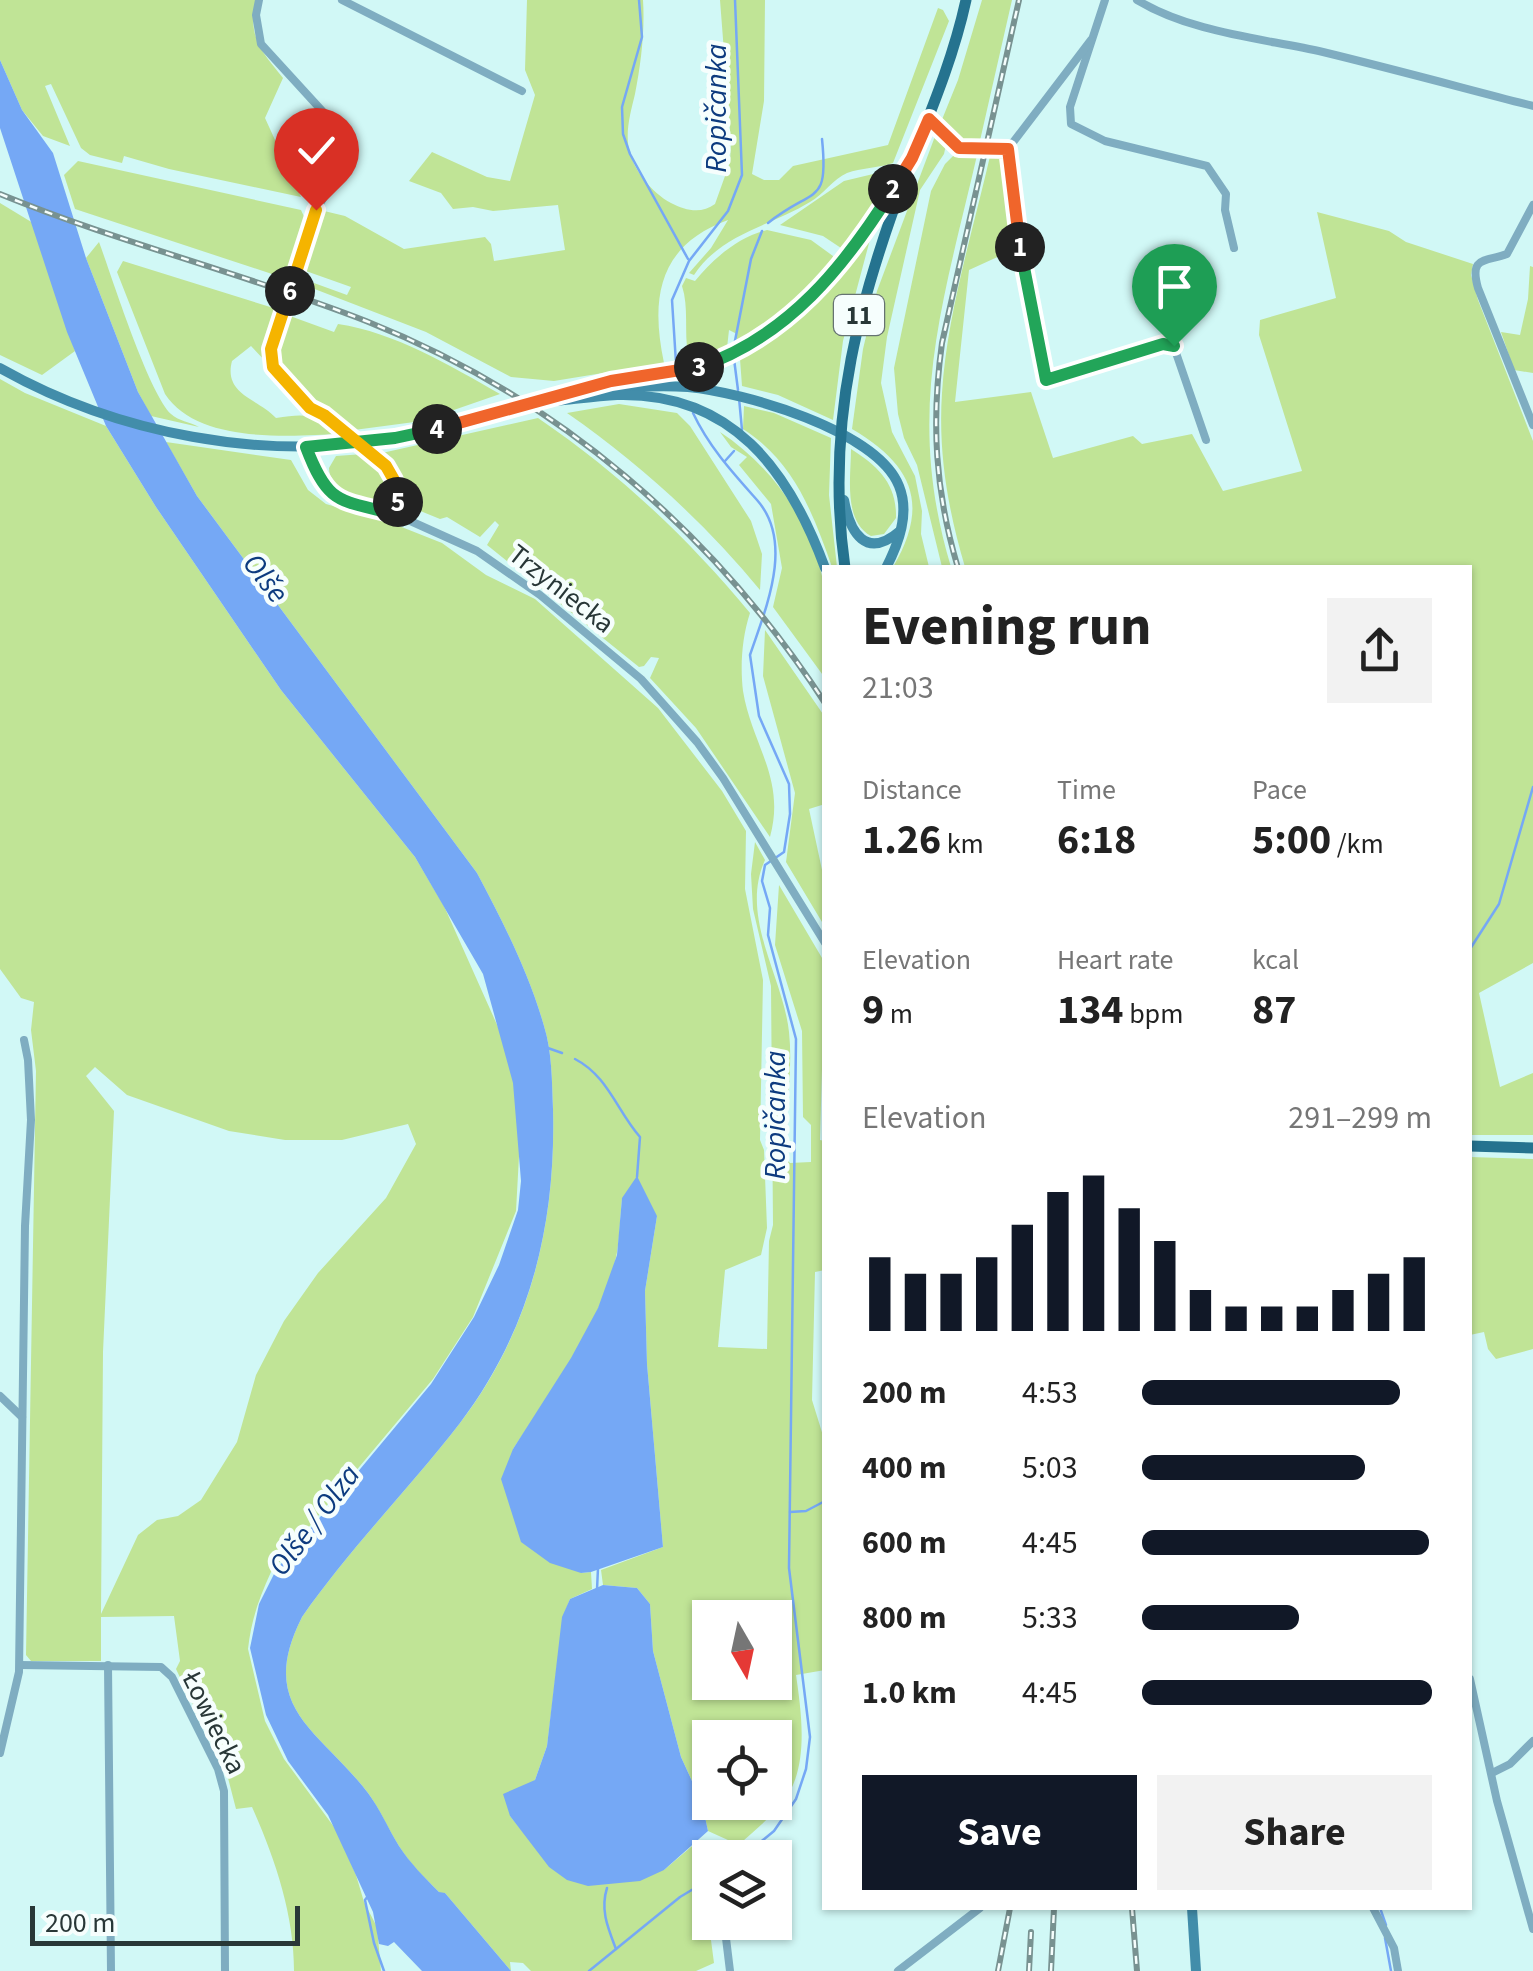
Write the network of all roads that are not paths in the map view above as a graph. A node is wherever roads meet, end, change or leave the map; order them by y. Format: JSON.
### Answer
{"nodes":[{"id":1,"x":259,"y":0,"type":"edge"},
{"id":2,"x":342,"y":0,"type":"edge"},
{"id":3,"x":966,"y":0,"type":"edge"},
{"id":4,"x":1105,"y":0,"type":"edge"},
{"id":5,"x":1137,"y":0,"type":"edge"},
{"id":6,"x":1092,"y":40,"type":"junction"},
{"id":7,"x":522,"y":91,"type":"dead end"},
{"id":8,"x":1533,"y":106,"type":"edge"},
{"id":9,"x":929,"y":119,"type":"junction"},
{"id":10,"x":1008,"y":149,"type":"junction"},
{"id":11,"x":912,"y":158,"type":"junction"},
{"id":12,"x":1533,"y":205,"type":"edge"},
{"id":13,"x":1234,"y":248,"type":"dead end"},
{"id":14,"x":0,"y":368,"type":"edge"},
{"id":15,"x":530,"y":404,"type":"junction"},
{"id":16,"x":1533,"y":425,"type":"edge"},
{"id":17,"x":1206,"y":440,"type":"dead end"},
{"id":18,"x":306,"y":447,"type":"junction"},
{"id":19,"x":840,"y":479,"type":"junction"},
{"id":20,"x":397,"y":515,"type":"junction"},
{"id":21,"x":901,"y":530,"type":"junction"},
{"id":22,"x":824,"y":565,"type":"edge"},
{"id":23,"x":845,"y":565,"type":"edge"},
{"id":24,"x":887,"y":565,"type":"edge"},
{"id":25,"x":822,"y":939,"type":"edge"},
{"id":26,"x":24,"y":1040,"type":"dead end"},
{"id":27,"x":1472,"y":1146,"type":"edge"},
{"id":28,"x":1533,"y":1148,"type":"edge"},
{"id":29,"x":0,"y":1396,"type":"edge"},
{"id":30,"x":22,"y":1417,"type":"junction"},
{"id":31,"x":20,"y":1664,"type":"junction"},
{"id":32,"x":108,"y":1665,"type":"junction"},
{"id":33,"x":1472,"y":1688,"type":"edge"},
{"id":34,"x":1533,"y":1740,"type":"edge"},
{"id":35,"x":0,"y":1753,"type":"edge"},
{"id":36,"x":1492,"y":1773,"type":"junction"},
{"id":37,"x":977,"y":1910,"type":"edge"},
{"id":38,"x":1192,"y":1910,"type":"edge"},
{"id":39,"x":1374,"y":1910,"type":"edge"},
{"id":40,"x":1533,"y":1929,"type":"edge"},
{"id":41,"x":726,"y":1940,"type":"edge"},
{"id":42,"x":110,"y":1971,"type":"edge"},
{"id":43,"x":225,"y":1971,"type":"edge"},
{"id":44,"x":730,"y":1971,"type":"edge"},
{"id":45,"x":898,"y":1971,"type":"edge"},
{"id":46,"x":1196,"y":1971,"type":"edge"},
{"id":47,"x":1398,"y":1971,"type":"edge"}],
"edges":[{"from":1,"to":20,"type":"street"},
{"from":2,"to":7,"type":"street"},
{"from":3,"to":9,"type":"main road","number":"11"},
{"from":4,"to":6,"type":"street"},
{"from":5,"to":8,"type":"street"},
{"from":6,"to":10,"type":"street"},
{"from":6,"to":13,"type":"street"},
{"from":9,"to":10,"type":"street"},
{"from":9,"to":11,"type":"main road","number":"11"},
{"from":10,"to":17,"type":"street"},
{"from":11,"to":15,"type":"main road"},
{"from":11,"to":19,"type":"main road","number":"11"},
{"from":12,"to":16,"type":"street"},
{"from":14,"to":18,"type":"main road"},
{"from":15,"to":18,"type":"main road"},
{"from":15,"to":21,"type":"main road"},
{"from":15,"to":22,"type":"main road"},
{"from":18,"to":20,"type":"street","name":"Trzyniecka"},
{"from":19,"to":21,"type":"main road"},
{"from":19,"to":23,"type":"main road","number":"11"},
{"from":20,"to":25,"type":"street","name":"Trzyniecka"},
{"from":21,"to":24,"type":"main road"},
{"from":26,"to":30,"type":"street"},
{"from":27,"to":28,"type":"main road"},
{"from":29,"to":30,"type":"street"},
{"from":30,"to":31,"type":"street"},
{"from":31,"to":32,"type":"street"},
{"from":31,"to":35,"type":"street"},
{"from":32,"to":42,"type":"street"},
{"from":32,"to":43,"type":"street","name":"Łowiecka"},
{"from":33,"to":36,"type":"street"},
{"from":34,"to":36,"type":"street"},
{"from":36,"to":40,"type":"street"},
{"from":37,"to":45,"type":"street"},
{"from":38,"to":46,"type":"main road"},
{"from":39,"to":47,"type":"street"},
{"from":41,"to":44,"type":"street"}]}
